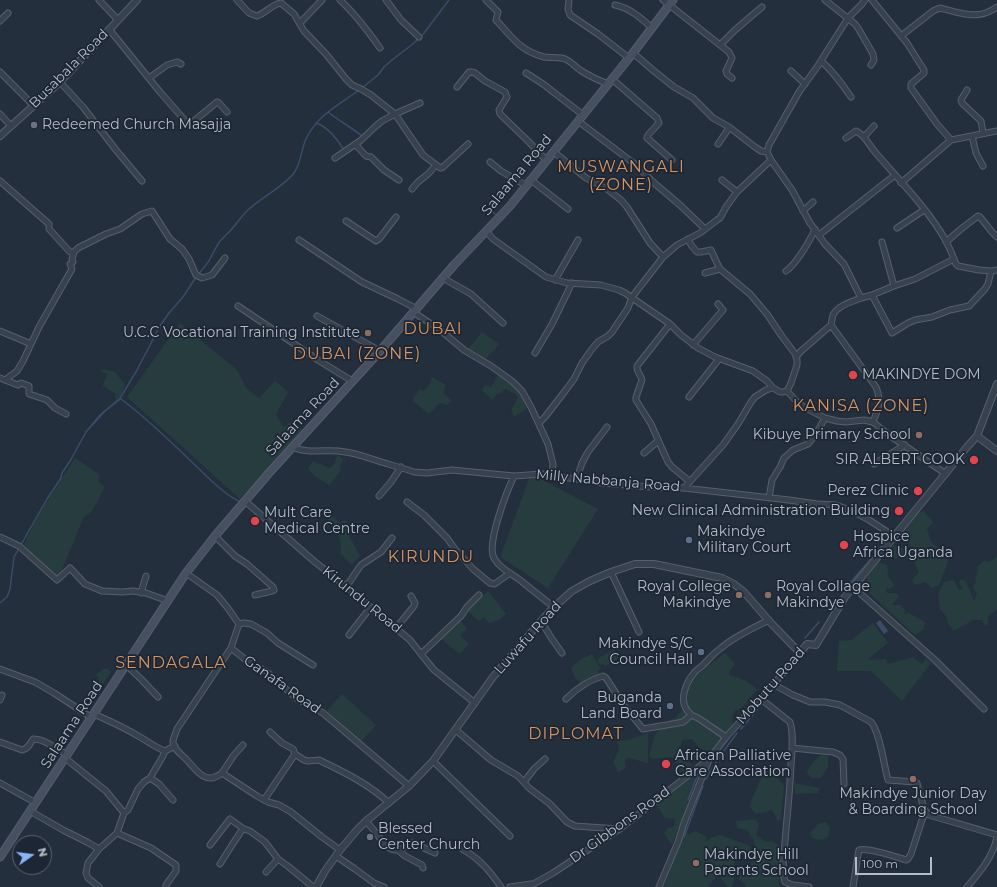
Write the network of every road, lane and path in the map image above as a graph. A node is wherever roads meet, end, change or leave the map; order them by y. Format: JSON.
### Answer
{"nodes":[{"id":1,"x":99,"y":0,"type":"edge"},
{"id":2,"x":137,"y":0,"type":"edge"},
{"id":3,"x":237,"y":0,"type":"edge"},
{"id":4,"x":322,"y":0,"type":"edge"},
{"id":5,"x":340,"y":0,"type":"edge"},
{"id":6,"x":386,"y":0,"type":"edge"},
{"id":7,"x":486,"y":0,"type":"edge"},
{"id":8,"x":569,"y":0,"type":"edge"},
{"id":9,"x":825,"y":0,"type":"edge"},
{"id":10,"x":865,"y":0,"type":"edge"},
{"id":11,"x":872,"y":0,"type":"edge"},
{"id":12,"x":668,"y":2,"type":"edge"},
{"id":13,"x":615,"y":5,"type":"dead end"},
{"id":14,"x":762,"y":7,"type":"dead end"},
{"id":15,"x":997,"y":7,"type":"edge"},
{"id":16,"x":8,"y":13,"type":"dead end"},
{"id":17,"x":848,"y":18,"type":"junction"},
{"id":18,"x":118,"y":20,"type":"junction"},
{"id":19,"x":0,"y":21,"type":"edge"},
{"id":20,"x":300,"y":23,"type":"junction"},
{"id":21,"x":652,"y":28,"type":"junction"},
{"id":22,"x":110,"y":29,"type":"junction"},
{"id":23,"x":901,"y":36,"type":"junction"},
{"id":24,"x":419,"y":37,"type":"dead end"},
{"id":25,"x":720,"y":45,"type":"junction"},
{"id":26,"x":380,"y":48,"type":"dead end"},
{"id":27,"x":631,"y":56,"type":"junction"},
{"id":28,"x":820,"y":61,"type":"junction"},
{"id":29,"x":182,"y":64,"type":"dead end"},
{"id":30,"x":871,"y":65,"type":"dead end"},
{"id":31,"x":791,"y":71,"type":"dead end"},
{"id":32,"x":0,"y":72,"type":"edge"},
{"id":33,"x":526,"y":73,"type":"dead end"},
{"id":34,"x":149,"y":78,"type":"junction"},
{"id":35,"x":732,"y":78,"type":"dead end"},
{"id":36,"x":60,"y":82,"type":"junction"},
{"id":37,"x":610,"y":82,"type":"junction"},
{"id":38,"x":805,"y":84,"type":"junction"},
{"id":39,"x":457,"y":87,"type":"dead end"},
{"id":40,"x":967,"y":90,"type":"dead end"},
{"id":41,"x":851,"y":97,"type":"dead end"},
{"id":42,"x":420,"y":103,"type":"dead end"},
{"id":43,"x":34,"y":106,"type":"junction"},
{"id":44,"x":227,"y":112,"type":"dead end"},
{"id":45,"x":0,"y":114,"type":"edge"},
{"id":46,"x":395,"y":114,"type":"junction"},
{"id":47,"x":580,"y":118,"type":"junction"},
{"id":48,"x":11,"y":126,"type":"junction"},
{"id":49,"x":874,"y":126,"type":"dead end"},
{"id":50,"x":728,"y":127,"type":"junction"},
{"id":51,"x":997,"y":131,"type":"edge"},
{"id":52,"x":983,"y":133,"type":"junction"},
{"id":53,"x":0,"y":136,"type":"edge"},
{"id":54,"x":972,"y":136,"type":"junction"},
{"id":55,"x":864,"y":137,"type":"junction"},
{"id":56,"x":846,"y":138,"type":"dead end"},
{"id":57,"x":951,"y":140,"type":"junction"},
{"id":58,"x":355,"y":144,"type":"junction"},
{"id":59,"x":468,"y":144,"type":"dead end"},
{"id":60,"x":718,"y":144,"type":"dead end"},
{"id":61,"x":554,"y":152,"type":"junction"},
{"id":62,"x":767,"y":152,"type":"junction"},
{"id":63,"x":335,"y":158,"type":"dead end"},
{"id":64,"x":672,"y":160,"type":"dead end"},
{"id":65,"x":771,"y":160,"type":"junction"},
{"id":66,"x":546,"y":161,"type":"junction"},
{"id":67,"x":490,"y":162,"type":"dead end"},
{"id":68,"x":436,"y":165,"type":"junction"},
{"id":69,"x":983,"y":166,"type":"dead end"},
{"id":70,"x":895,"y":175,"type":"junction"},
{"id":71,"x":142,"y":180,"type":"dead end"},
{"id":72,"x":399,"y":180,"type":"dead end"},
{"id":73,"x":722,"y":180,"type":"dead end"},
{"id":74,"x":0,"y":181,"type":"edge"},
{"id":75,"x":529,"y":183,"type":"junction"},
{"id":76,"x":901,"y":183,"type":"junction"},
{"id":77,"x":412,"y":189,"type":"dead end"},
{"id":78,"x":738,"y":192,"type":"junction"},
{"id":79,"x":813,"y":202,"type":"dead end"},
{"id":80,"x":568,"y":209,"type":"dead end"},
{"id":81,"x":924,"y":210,"type":"junction"},
{"id":82,"x":803,"y":211,"type":"junction"},
{"id":83,"x":396,"y":217,"type":"dead end"},
{"id":84,"x":346,"y":220,"type":"dead end"},
{"id":85,"x":897,"y":228,"type":"dead end"},
{"id":86,"x":705,"y":229,"type":"junction"},
{"id":87,"x":815,"y":229,"type":"junction"},
{"id":88,"x":486,"y":231,"type":"junction"},
{"id":89,"x":819,"y":235,"type":"junction"},
{"id":90,"x":997,"y":237,"type":"edge"},
{"id":91,"x":688,"y":239,"type":"junction"},
{"id":92,"x":299,"y":240,"type":"dead end"},
{"id":93,"x":578,"y":240,"type":"dead end"},
{"id":94,"x":882,"y":242,"type":"dead end"},
{"id":95,"x":946,"y":242,"type":"junction"},
{"id":96,"x":74,"y":252,"type":"junction"},
{"id":97,"x":663,"y":257,"type":"junction"},
{"id":98,"x":225,"y":258,"type":"dead end"},
{"id":99,"x":954,"y":259,"type":"junction"},
{"id":100,"x":720,"y":269,"type":"junction"},
{"id":101,"x":997,"y":270,"type":"edge"},
{"id":102,"x":786,"y":271,"type":"dead end"},
{"id":103,"x":990,"y":271,"type":"junction"},
{"id":104,"x":704,"y":273,"type":"dead end"},
{"id":105,"x":443,"y":278,"type":"junction"},
{"id":106,"x":555,"y":280,"type":"junction"},
{"id":107,"x":572,"y":283,"type":"junction"},
{"id":108,"x":894,"y":286,"type":"junction"},
{"id":109,"x":872,"y":295,"type":"junction"},
{"id":110,"x":632,"y":298,"type":"junction"},
{"id":111,"x":861,"y":298,"type":"junction"},
{"id":112,"x":718,"y":304,"type":"dead end"},
{"id":113,"x":238,"y":306,"type":"dead end"},
{"id":114,"x":415,"y":311,"type":"junction"},
{"id":115,"x":317,"y":316,"type":"dead end"},
{"id":116,"x":503,"y":323,"type":"dead end"},
{"id":117,"x":670,"y":324,"type":"junction"},
{"id":118,"x":831,"y":325,"type":"junction"},
{"id":119,"x":0,"y":331,"type":"edge"},
{"id":120,"x":31,"y":344,"type":"junction"},
{"id":121,"x":694,"y":345,"type":"junction"},
{"id":122,"x":380,"y":351,"type":"junction"},
{"id":123,"x":535,"y":353,"type":"dead end"},
{"id":124,"x":796,"y":357,"type":"junction"},
{"id":125,"x":718,"y":358,"type":"junction"},
{"id":126,"x":2,"y":379,"type":"edge"},
{"id":127,"x":352,"y":381,"type":"junction"},
{"id":128,"x":997,"y":384,"type":"edge"},
{"id":129,"x":773,"y":388,"type":"junction"},
{"id":130,"x":787,"y":390,"type":"junction"},
{"id":131,"x":689,"y":397,"type":"dead end"},
{"id":132,"x":66,"y":414,"type":"dead end"},
{"id":133,"x":825,"y":418,"type":"junction"},
{"id":134,"x":873,"y":422,"type":"junction"},
{"id":135,"x":539,"y":423,"type":"junction"},
{"id":136,"x":607,"y":427,"type":"dead end"},
{"id":137,"x":977,"y":436,"type":"junction"},
{"id":138,"x":658,"y":441,"type":"junction"},
{"id":139,"x":904,"y":445,"type":"junction"},
{"id":140,"x":292,"y":447,"type":"junction"},
{"id":141,"x":997,"y":451,"type":"edge"},
{"id":142,"x":644,"y":453,"type":"dead end"},
{"id":143,"x":874,"y":464,"type":"dead end"},
{"id":144,"x":401,"y":468,"type":"junction"},
{"id":145,"x":946,"y":474,"type":"junction"},
{"id":146,"x":552,"y":475,"type":"junction"},
{"id":147,"x":514,"y":476,"type":"junction"},
{"id":148,"x":577,"y":478,"type":"junction"},
{"id":149,"x":690,"y":482,"type":"junction"},
{"id":150,"x":684,"y":488,"type":"junction"},
{"id":151,"x":380,"y":496,"type":"dead end"},
{"id":152,"x":769,"y":498,"type":"junction"},
{"id":153,"x":245,"y":501,"type":"junction"},
{"id":154,"x":407,"y":502,"type":"dead end"},
{"id":155,"x":215,"y":536,"type":"junction"},
{"id":156,"x":0,"y":537,"type":"edge"},
{"id":157,"x":392,"y":538,"type":"dead end"},
{"id":158,"x":894,"y":538,"type":"junction"},
{"id":159,"x":510,"y":572,"type":"junction"},
{"id":160,"x":611,"y":572,"type":"junction"},
{"id":161,"x":186,"y":573,"type":"junction"},
{"id":162,"x":146,"y":576,"type":"dead end"},
{"id":163,"x":346,"y":587,"type":"junction"},
{"id":164,"x":853,"y":587,"type":"junction"},
{"id":165,"x":141,"y":593,"type":"junction"},
{"id":166,"x":255,"y":595,"type":"dead end"},
{"id":167,"x":479,"y":595,"type":"dead end"},
{"id":168,"x":411,"y":596,"type":"dead end"},
{"id":169,"x":168,"y":601,"type":"junction"},
{"id":170,"x":554,"y":607,"type":"junction"},
{"id":171,"x":370,"y":608,"type":"junction"},
{"id":172,"x":541,"y":620,"type":"junction"},
{"id":173,"x":768,"y":620,"type":"junction"},
{"id":174,"x":239,"y":624,"type":"junction"},
{"id":175,"x":396,"y":628,"type":"junction"},
{"id":176,"x":639,"y":632,"type":"dead end"},
{"id":177,"x":349,"y":635,"type":"dead end"},
{"id":178,"x":231,"y":648,"type":"junction"},
{"id":179,"x":562,"y":653,"type":"dead end"},
{"id":180,"x":800,"y":653,"type":"junction"},
{"id":181,"x":421,"y":654,"type":"junction"},
{"id":182,"x":126,"y":665,"type":"junction"},
{"id":183,"x":313,"y":665,"type":"dead end"},
{"id":184,"x":0,"y":669,"type":"edge"},
{"id":185,"x":773,"y":684,"type":"junction"},
{"id":186,"x":158,"y":697,"type":"dead end"},
{"id":187,"x":566,"y":699,"type":"dead end"},
{"id":188,"x":761,"y":699,"type":"junction"},
{"id":189,"x":475,"y":703,"type":"junction"},
{"id":190,"x":984,"y":709,"type":"dead end"},
{"id":191,"x":691,"y":715,"type":"junction"},
{"id":192,"x":93,"y":716,"type":"junction"},
{"id":193,"x":456,"y":730,"type":"junction"},
{"id":194,"x":270,"y":732,"type":"dead end"},
{"id":195,"x":726,"y":737,"type":"junction"},
{"id":196,"x":0,"y":742,"type":"edge"},
{"id":197,"x":243,"y":745,"type":"dead end"},
{"id":198,"x":175,"y":746,"type":"junction"},
{"id":199,"x":792,"y":748,"type":"junction"},
{"id":200,"x":165,"y":751,"type":"junction"},
{"id":201,"x":295,"y":754,"type":"junction"},
{"id":202,"x":66,"y":757,"type":"junction"},
{"id":203,"x":545,"y":759,"type":"dead end"},
{"id":204,"x":709,"y":759,"type":"junction"},
{"id":205,"x":433,"y":761,"type":"junction"},
{"id":206,"x":222,"y":773,"type":"junction"},
{"id":207,"x":150,"y":778,"type":"junction"},
{"id":208,"x":524,"y":782,"type":"junction"},
{"id":209,"x":0,"y":783,"type":"edge"},
{"id":210,"x":844,"y":784,"type":"dead end"},
{"id":211,"x":409,"y":786,"type":"junction"},
{"id":212,"x":173,"y":800,"type":"dead end"},
{"id":213,"x":264,"y":800,"type":"junction"},
{"id":214,"x":36,"y":803,"type":"junction"},
{"id":215,"x":389,"y":803,"type":"junction"},
{"id":216,"x":30,"y":812,"type":"junction"},
{"id":217,"x":926,"y":812,"type":"junction"},
{"id":218,"x":124,"y":813,"type":"junction"},
{"id":219,"x":366,"y":821,"type":"junction"},
{"id":220,"x":244,"y":829,"type":"junction"},
{"id":221,"x":619,"y":829,"type":"junction"},
{"id":222,"x":117,"y":833,"type":"junction"},
{"id":223,"x":510,"y":836,"type":"dead end"},
{"id":224,"x":997,"y":836,"type":"edge"},
{"id":225,"x":210,"y":845,"type":"dead end"},
{"id":226,"x":100,"y":849,"type":"junction"},
{"id":227,"x":462,"y":849,"type":"dead end"},
{"id":228,"x":340,"y":850,"type":"junction"},
{"id":229,"x":398,"y":850,"type":"junction"},
{"id":230,"x":435,"y":853,"type":"dead end"},
{"id":231,"x":336,"y":856,"type":"junction"},
{"id":232,"x":0,"y":857,"type":"edge"},
{"id":233,"x":278,"y":859,"type":"junction"},
{"id":234,"x":220,"y":864,"type":"dead end"},
{"id":235,"x":423,"y":868,"type":"dead end"},
{"id":236,"x":266,"y":872,"type":"dead end"},
{"id":237,"x":534,"y":884,"type":"junction"},
{"id":238,"x":373,"y":885,"type":"edge"},
{"id":239,"x":784,"y":885,"type":"edge"},
{"id":240,"x":99,"y":887,"type":"edge"},
{"id":241,"x":166,"y":887,"type":"edge"},
{"id":242,"x":313,"y":887,"type":"edge"},
{"id":243,"x":316,"y":887,"type":"edge"},
{"id":244,"x":384,"y":887,"type":"edge"},
{"id":245,"x":501,"y":887,"type":"edge"},
{"id":246,"x":510,"y":887,"type":"edge"},
{"id":247,"x":528,"y":887,"type":"edge"},
{"id":248,"x":659,"y":887,"type":"edge"},
{"id":249,"x":809,"y":887,"type":"edge"},
{"id":250,"x":852,"y":887,"type":"edge"},
{"id":251,"x":967,"y":887,"type":"edge"}],
"edges":[{"from":1,"to":18,"type":"street"},
{"from":2,"to":18,"type":"street","name":"Busabala Road"},
{"from":3,"to":20,"type":"street"},
{"from":4,"to":20,"type":"street"},
{"from":5,"to":26,"type":"street"},
{"from":6,"to":24,"type":"street"},
{"from":7,"to":37,"type":"street"},
{"from":8,"to":27,"type":"street"},
{"from":9,"to":17,"type":"street"},
{"from":10,"to":17,"type":"street"},
{"from":11,"to":23,"type":"street"},
{"from":12,"to":21,"type":"main road","name":"Salaama Road"},
{"from":12,"to":25,"type":"street"},
{"from":13,"to":21,"type":"street"},
{"from":14,"to":25,"type":"street"},
{"from":15,"to":23,"type":"street"},
{"from":16,"to":19,"type":"street"},
{"from":17,"to":28,"type":"street"},
{"from":17,"to":30,"type":"street"},
{"from":18,"to":22,"type":"street","name":"Busabala Road"},
{"from":20,"to":46,"type":"street"},
{"from":21,"to":27,"type":"main road","name":"Salaama Road"},
{"from":22,"to":34,"type":"street"},
{"from":22,"to":36,"type":"street","name":"Busabala Road"},
{"from":23,"to":57,"type":"street"},
{"from":25,"to":35,"type":"street"},
{"from":27,"to":37,"type":"main road","name":"Salaama Road"},
{"from":27,"to":50,"type":"street"},
{"from":28,"to":38,"type":"street"},
{"from":28,"to":41,"type":"street"},
{"from":29,"to":34,"type":"street"},
{"from":31,"to":38,"type":"street"},
{"from":32,"to":43,"type":"street"},
{"from":33,"to":47,"type":"street"},
{"from":34,"to":44,"type":"street"},
{"from":36,"to":43,"type":"street","name":"Busabala Road"},
{"from":36,"to":71,"type":"street"},
{"from":37,"to":47,"type":"main road","name":"Salaama Road"},
{"from":37,"to":64,"type":"street"},
{"from":38,"to":62,"type":"street"},
{"from":39,"to":66,"type":"street"},
{"from":40,"to":52,"type":"street"},
{"from":42,"to":46,"type":"street"},
{"from":43,"to":48,"type":"street","name":"Busabala Road"},
{"from":45,"to":48,"type":"street"},
{"from":46,"to":58,"type":"street"},
{"from":46,"to":68,"type":"street"},
{"from":47,"to":61,"type":"main road","name":"Salaama Road"},
{"from":47,"to":86,"type":"street"},
{"from":48,"to":53,"type":"street","name":"Busabala Road"},
{"from":49,"to":55,"type":"street"},
{"from":50,"to":60,"type":"street"},
{"from":50,"to":62,"type":"street"},
{"from":51,"to":52,"type":"street"},
{"from":52,"to":54,"type":"street"},
{"from":54,"to":57,"type":"street"},
{"from":54,"to":69,"type":"street"},
{"from":55,"to":56,"type":"street"},
{"from":55,"to":70,"type":"street"},
{"from":57,"to":76,"type":"street"},
{"from":58,"to":63,"type":"street"},
{"from":58,"to":72,"type":"street"},
{"from":59,"to":68,"type":"street"},
{"from":61,"to":66,"type":"main road","name":"Salaama Road"},
{"from":61,"to":97,"type":"street"},
{"from":62,"to":65,"type":"street"},
{"from":65,"to":78,"type":"street"},
{"from":65,"to":82,"type":"street"},
{"from":66,"to":75,"type":"main road","name":"Salaama Road"},
{"from":67,"to":75,"type":"street"},
{"from":68,"to":77,"type":"street"},
{"from":70,"to":76,"type":"street"},
{"from":70,"to":89,"type":"street"},
{"from":73,"to":78,"type":"street"},
{"from":74,"to":96,"type":"street"},
{"from":75,"to":80,"type":"street"},
{"from":75,"to":88,"type":"main road","name":"Salaama Road"},
{"from":76,"to":81,"type":"street"},
{"from":78,"to":86,"type":"street"},
{"from":79,"to":82,"type":"street"},
{"from":81,"to":85,"type":"street"},
{"from":81,"to":95,"type":"street"},
{"from":82,"to":87,"type":"street"},
{"from":83,"to":84,"type":"street"},
{"from":86,"to":91,"type":"street"},
{"from":87,"to":89,"type":"street"},
{"from":87,"to":102,"type":"street"},
{"from":88,"to":105,"type":"main road","name":"Salaama Road"},
{"from":88,"to":106,"type":"street"},
{"from":89,"to":111,"type":"street"},
{"from":90,"to":95,"type":"street"},
{"from":91,"to":97,"type":"street"},
{"from":91,"to":100,"type":"street"},
{"from":92,"to":114,"type":"street"},
{"from":93,"to":106,"type":"street"},
{"from":94,"to":108,"type":"street"},
{"from":95,"to":99,"type":"street"},
{"from":96,"to":98,"type":"street"},
{"from":96,"to":120,"type":"street"},
{"from":97,"to":110,"type":"street"},
{"from":99,"to":103,"type":"street"},
{"from":99,"to":108,"type":"street"},
{"from":100,"to":104,"type":"street"},
{"from":100,"to":124,"type":"street"},
{"from":101,"to":103,"type":"street"},
{"from":103,"to":109,"type":"street"},
{"from":105,"to":114,"type":"main road","name":"Salaama Road"},
{"from":105,"to":116,"type":"street"},
{"from":106,"to":107,"type":"street"},
{"from":107,"to":110,"type":"street"},
{"from":107,"to":123,"type":"street"},
{"from":108,"to":109,"type":"street"},
{"from":109,"to":111,"type":"street"},
{"from":110,"to":117,"type":"street"},
{"from":110,"to":135,"type":"street"},
{"from":111,"to":118,"type":"street"},
{"from":112,"to":121,"type":"street"},
{"from":113,"to":127,"type":"street"},
{"from":114,"to":122,"type":"main road","name":"Salaama Road"},
{"from":114,"to":135,"type":"street"},
{"from":115,"to":122,"type":"street"},
{"from":117,"to":121,"type":"street"},
{"from":117,"to":138,"type":"street"},
{"from":118,"to":124,"type":"street"},
{"from":118,"to":134,"type":"street"},
{"from":119,"to":120,"type":"street"},
{"from":120,"to":126,"type":"street"},
{"from":121,"to":125,"type":"street"},
{"from":122,"to":127,"type":"main road","name":"Salaama Road"},
{"from":124,"to":130,"type":"street"},
{"from":125,"to":129,"type":"street"},
{"from":125,"to":131,"type":"street"},
{"from":126,"to":132,"type":"street"},
{"from":127,"to":140,"type":"main road","name":"Salaama Road"},
{"from":128,"to":137,"type":"street","name":"Mobutu Road"},
{"from":129,"to":130,"type":"street"},
{"from":129,"to":149,"type":"street"},
{"from":130,"to":133,"type":"street"},
{"from":133,"to":134,"type":"street"},
{"from":133,"to":152,"type":"street"},
{"from":134,"to":139,"type":"street"},
{"from":135,"to":146,"type":"street"},
{"from":136,"to":148,"type":"street"},
{"from":137,"to":141,"type":"street"},
{"from":137,"to":145,"type":"street","name":"Mobutu Road"},
{"from":138,"to":142,"type":"street"},
{"from":138,"to":149,"type":"street"},
{"from":139,"to":143,"type":"street"},
{"from":139,"to":145,"type":"street"},
{"from":140,"to":144,"type":"street","name":"Milly Nabbanja Road"},
{"from":140,"to":153,"type":"main road","name":"Salaama Road"},
{"from":144,"to":147,"type":"street","name":"Milly Nabbanja Road"},
{"from":144,"to":151,"type":"street"},
{"from":145,"to":158,"type":"street","name":"Mobutu Road"},
{"from":146,"to":147,"type":"street","name":"Milly Nabbanja Road"},
{"from":146,"to":148,"type":"street","name":"Milly Nabbanja Road"},
{"from":147,"to":159,"type":"street"},
{"from":148,"to":150,"type":"street","name":"Milly Nabbanja Road"},
{"from":149,"to":150,"type":"street"},
{"from":150,"to":152,"type":"street","name":"Milly Nabbanja Road"},
{"from":152,"to":158,"type":"street","name":"Milly Nabbanja Road"},
{"from":153,"to":155,"type":"main road","name":"Salaama Road"},
{"from":153,"to":163,"type":"street","name":"Kirundu Road"},
{"from":154,"to":159,"type":"street"},
{"from":155,"to":161,"type":"main road","name":"Salaama Road"},
{"from":155,"to":166,"type":"street"},
{"from":156,"to":165,"type":"street"},
{"from":157,"to":163,"type":"street"},
{"from":158,"to":164,"type":"street","name":"Mobutu Road"},
{"from":159,"to":170,"type":"street"},
{"from":160,"to":170,"type":"street","name":"Luwafu Road"},
{"from":160,"to":173,"type":"street","name":"Luwafu Road"},
{"from":160,"to":176,"type":"street"},
{"from":161,"to":169,"type":"main road","name":"Salaama Road"},
{"from":161,"to":174,"type":"street"},
{"from":162,"to":165,"type":"street"},
{"from":163,"to":171,"type":"street","name":"Kirundu Road"},
{"from":164,"to":180,"type":"street","name":"Mobutu Road"},
{"from":164,"to":190,"type":"street"},
{"from":165,"to":169,"type":"street"},
{"from":167,"to":181,"type":"street"},
{"from":168,"to":175,"type":"street"},
{"from":169,"to":182,"type":"main road","name":"Salaama Road"},
{"from":170,"to":172,"type":"street","name":"Luwafu Road"},
{"from":171,"to":175,"type":"street","name":"Kirundu Road"},
{"from":171,"to":177,"type":"street"},
{"from":172,"to":179,"type":"street"},
{"from":172,"to":189,"type":"street","name":"Luwafu Road"},
{"from":173,"to":180,"type":"street","name":"Luwafu Road"},
{"from":173,"to":191,"type":"street"},
{"from":174,"to":178,"type":"street","name":"Ganafa Road"},
{"from":174,"to":183,"type":"street"},
{"from":175,"to":181,"type":"street","name":"Kirundu Road"},
{"from":178,"to":198,"type":"street"},
{"from":178,"to":211,"type":"street","name":"Ganafa Road"},
{"from":180,"to":185,"type":"street","name":"Mobutu Road"},
{"from":181,"to":189,"type":"street","name":"Kirundu Road"},
{"from":182,"to":186,"type":"street"},
{"from":182,"to":192,"type":"main road","name":"Salaama Road"},
{"from":184,"to":192,"type":"street"},
{"from":185,"to":188,"type":"street","name":"Mobutu Road"},
{"from":185,"to":217,"type":"street"},
{"from":187,"to":191,"type":"street"},
{"from":188,"to":195,"type":"street","name":"Mobutu Road"},
{"from":188,"to":199,"type":"street"},
{"from":189,"to":193,"type":"street","name":"Luwafu Road"},
{"from":191,"to":195,"type":"street"},
{"from":192,"to":200,"type":"street"},
{"from":192,"to":202,"type":"main road","name":"Salaama Road"},
{"from":193,"to":205,"type":"street","name":"Luwafu Road"},
{"from":193,"to":208,"type":"street"},
{"from":194,"to":201,"type":"street"},
{"from":195,"to":204,"type":"street","name":"Mobutu Road"},
{"from":196,"to":202,"type":"street"},
{"from":197,"to":206,"type":"street"},
{"from":198,"to":200,"type":"street"},
{"from":198,"to":206,"type":"street"},
{"from":199,"to":210,"type":"street"},
{"from":199,"to":239,"type":"street"},
{"from":200,"to":207,"type":"street"},
{"from":201,"to":213,"type":"street"},
{"from":201,"to":215,"type":"street"},
{"from":202,"to":214,"type":"main road","name":"Salaama Road"},
{"from":202,"to":218,"type":"street"},
{"from":203,"to":208,"type":"street"},
{"from":204,"to":221,"type":"street","name":"Dr Gibbons Road"},
{"from":204,"to":248,"type":"street"},
{"from":205,"to":211,"type":"street","name":"Luwafu Road"},
{"from":205,"to":223,"type":"street"},
{"from":206,"to":213,"type":"street"},
{"from":207,"to":212,"type":"street"},
{"from":207,"to":218,"type":"street"},
{"from":208,"to":221,"type":"street"},
{"from":209,"to":214,"type":"street"},
{"from":211,"to":215,"type":"street","name":"Luwafu Road"},
{"from":213,"to":228,"type":"street"},
{"from":214,"to":216,"type":"main road","name":"Salaama Road"},
{"from":215,"to":219,"type":"street","name":"Luwafu Road"},
{"from":216,"to":226,"type":"street"},
{"from":216,"to":232,"type":"main road","name":"Salaama Road"},
{"from":217,"to":224,"type":"street"},
{"from":217,"to":250,"type":"street"},
{"from":218,"to":222,"type":"street"},
{"from":219,"to":228,"type":"street","name":"Luwafu Road"},
{"from":219,"to":229,"type":"street"},
{"from":220,"to":225,"type":"street"},
{"from":220,"to":233,"type":"street"},
{"from":220,"to":234,"type":"street"},
{"from":221,"to":237,"type":"street","name":"Dr Gibbons Road"},
{"from":222,"to":226,"type":"street"},
{"from":222,"to":241,"type":"street"},
{"from":224,"to":251,"type":"street"},
{"from":226,"to":240,"type":"street"},
{"from":227,"to":245,"type":"street"},
{"from":228,"to":231,"type":"street","name":"Luwafu Road"},
{"from":229,"to":230,"type":"street"},
{"from":229,"to":235,"type":"street"},
{"from":231,"to":238,"type":"street"},
{"from":231,"to":243,"type":"street","name":"Luwafu Road"},
{"from":233,"to":236,"type":"street"},
{"from":233,"to":242,"type":"street"},
{"from":237,"to":246,"type":"street"},
{"from":237,"to":247,"type":"street","name":"Dr Gibbons Road"},
{"from":238,"to":244,"type":"street"},
{"from":239,"to":249,"type":"street"}]}
